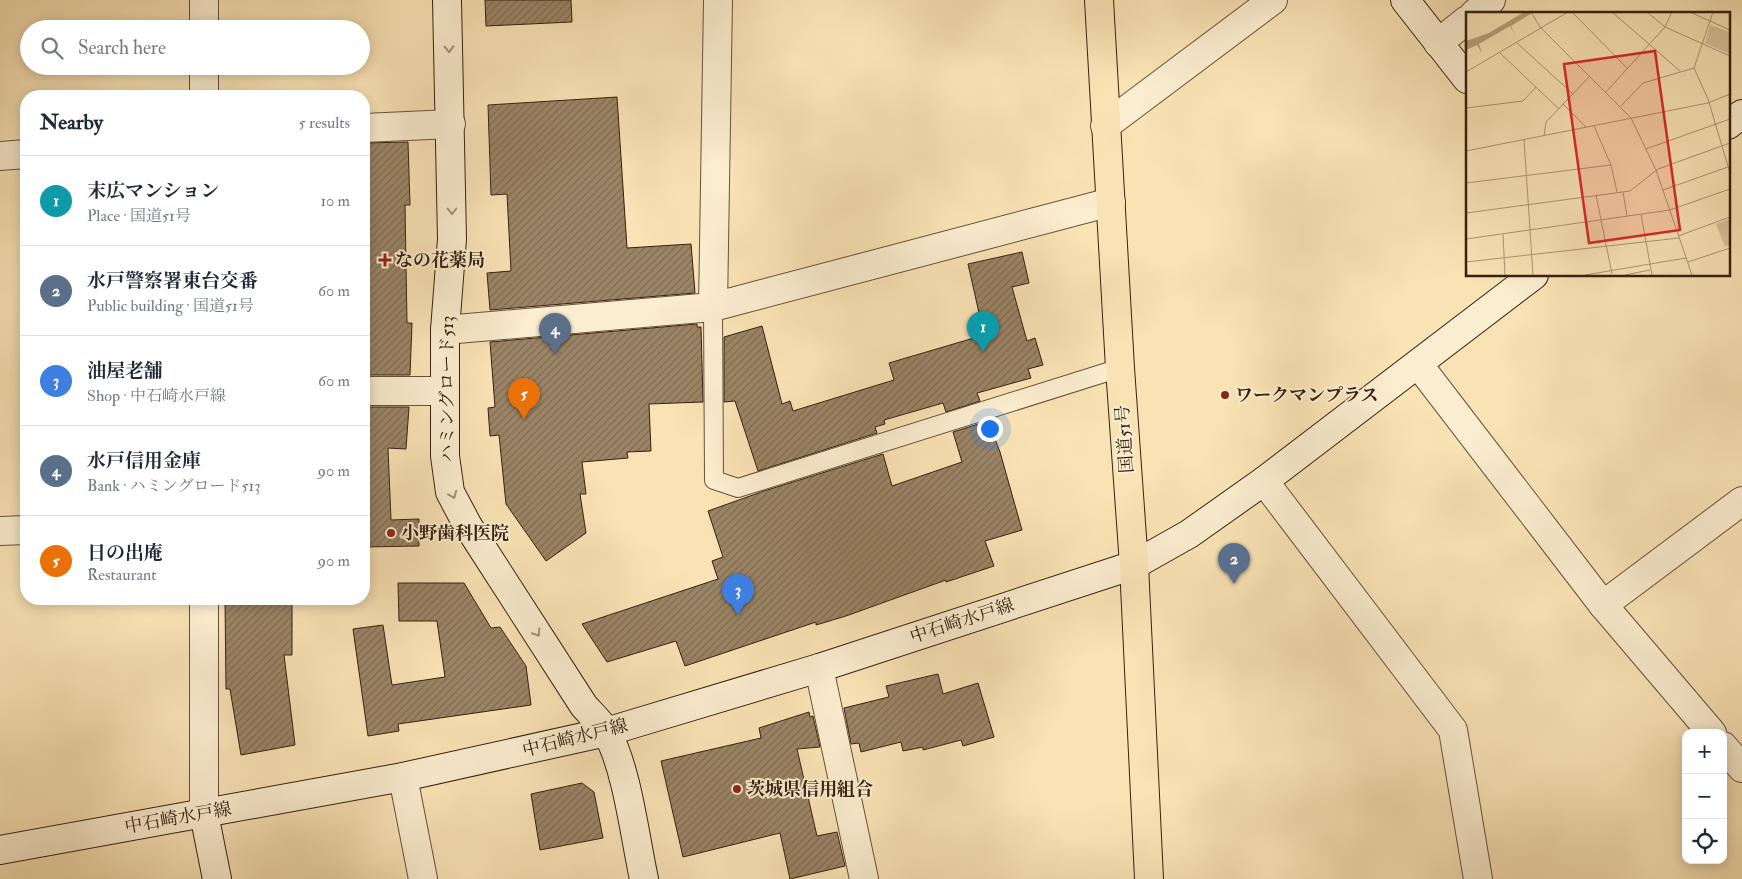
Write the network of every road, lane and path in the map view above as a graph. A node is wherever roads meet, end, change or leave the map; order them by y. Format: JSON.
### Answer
{"nodes":[{"id":1,"x":204,"y":0,"type":"edge"},
{"id":2,"x":447,"y":0,"type":"edge"},
{"id":3,"x":718,"y":0,"type":"edge"},
{"id":4,"x":1099,"y":0,"type":"edge"},
{"id":5,"x":1273,"y":0,"type":"edge"},
{"id":6,"x":1404,"y":0,"type":"edge"},
{"id":7,"x":1491,"y":0,"type":"edge"},
{"id":8,"x":1476,"y":12,"type":"edge"},
{"id":9,"x":204,"y":20,"type":"edge"},
{"id":10,"x":1466,"y":21,"type":"edge"},
{"id":11,"x":1438,"y":43,"type":"junction"},
{"id":12,"x":204,"y":75,"type":"edge"},
{"id":13,"x":1466,"y":79,"type":"edge"},
{"id":14,"x":204,"y":90,"type":"edge"},
{"id":15,"x":1742,"y":114,"type":"edge"},
{"id":16,"x":1730,"y":123,"type":"edge"},
{"id":17,"x":451,"y":124,"type":"junction"},
{"id":18,"x":1105,"y":126,"type":"junction"},
{"id":19,"x":370,"y":128,"type":"edge"},
{"id":20,"x":20,"y":154,"type":"edge"},
{"id":21,"x":0,"y":156,"type":"edge"},
{"id":22,"x":1111,"y":202,"type":"junction"},
{"id":23,"x":1533,"y":276,"type":"edge"},
{"id":24,"x":713,"y":307,"type":"junction"},
{"id":25,"x":445,"y":330,"type":"junction"},
{"id":26,"x":1418,"y":364,"type":"junction"},
{"id":27,"x":1120,"y":368,"type":"junction"},
{"id":28,"x":444,"y":391,"type":"junction"},
{"id":29,"x":370,"y":392,"type":"edge"},
{"id":30,"x":1264,"y":481,"type":"junction"},
{"id":31,"x":1742,"y":501,"type":"edge"},
{"id":32,"x":0,"y":530,"type":"edge"},
{"id":33,"x":20,"y":530,"type":"edge"},
{"id":34,"x":1134,"y":565,"type":"junction"},
{"id":35,"x":204,"y":605,"type":"edge"},
{"id":36,"x":1603,"y":605,"type":"junction"},
{"id":37,"x":819,"y":668,"type":"junction"},
{"id":38,"x":1709,"y":729,"type":"edge"},
{"id":39,"x":606,"y":732,"type":"junction"},
{"id":40,"x":1727,"y":751,"type":"edge"},
{"id":41,"x":1742,"y":768,"type":"edge"},
{"id":42,"x":403,"y":777,"type":"junction"},
{"id":43,"x":204,"y":814,"type":"junction"},
{"id":44,"x":0,"y":850,"type":"edge"},
{"id":45,"x":217,"y":879,"type":"edge"},
{"id":46,"x":423,"y":879,"type":"edge"},
{"id":47,"x":644,"y":879,"type":"edge"},
{"id":48,"x":864,"y":879,"type":"edge"},
{"id":49,"x":1149,"y":879,"type":"edge"},
{"id":50,"x":1478,"y":879,"type":"edge"}],
"edges":[{"from":1,"to":9,"type":"street"},
{"from":2,"to":17,"type":"street","name":"ハミングロード513","one_way":true},
{"from":3,"to":24,"type":"street"},
{"from":4,"to":18,"type":"highway","name":"国道51号"},
{"from":5,"to":18,"type":"street"},
{"from":6,"to":11,"type":"street"},
{"from":7,"to":8,"type":"street"},
{"from":10,"to":11,"type":"street"},
{"from":11,"to":13,"type":"street"},
{"from":12,"to":14,"type":"street"},
{"from":15,"to":16,"type":"street"},
{"from":17,"to":19,"type":"street"},
{"from":17,"to":25,"type":"street","name":"ハミングロード513","one_way":true},
{"from":18,"to":22,"type":"highway","name":"国道51号"},
{"from":20,"to":21,"type":"street"},
{"from":22,"to":24,"type":"street"},
{"from":22,"to":27,"type":"highway","name":"国道51号"},
{"from":23,"to":26,"type":"street","name":"中石崎水戸線"},
{"from":24,"to":25,"type":"street"},
{"from":24,"to":27,"type":"lane"},
{"from":25,"to":28,"type":"street","name":"ハミングロード513"},
{"from":26,"to":30,"type":"street","name":"中石崎水戸線"},
{"from":26,"to":36,"type":"street"},
{"from":27,"to":34,"type":"highway","name":"国道51号"},
{"from":28,"to":29,"type":"street"},
{"from":28,"to":39,"type":"street","name":"ハミングロード513","one_way":true},
{"from":30,"to":34,"type":"street","name":"中石崎水戸線"},
{"from":30,"to":50,"type":"street"},
{"from":31,"to":36,"type":"street"},
{"from":32,"to":33,"type":"street"},
{"from":34,"to":37,"type":"street","name":"中石崎水戸線"},
{"from":34,"to":49,"type":"highway","name":"国道51号"},
{"from":35,"to":43,"type":"street"},
{"from":36,"to":38,"type":"street"},
{"from":37,"to":39,"type":"street","name":"中石崎水戸線"},
{"from":37,"to":48,"type":"street"},
{"from":39,"to":42,"type":"street","name":"中石崎水戸線"},
{"from":39,"to":47,"type":"street","name":"ハミングロード513"},
{"from":40,"to":41,"type":"street"},
{"from":42,"to":43,"type":"street","name":"中石崎水戸線"},
{"from":42,"to":46,"type":"street"},
{"from":43,"to":44,"type":"street","name":"中石崎水戸線"},
{"from":43,"to":45,"type":"street"}]}
